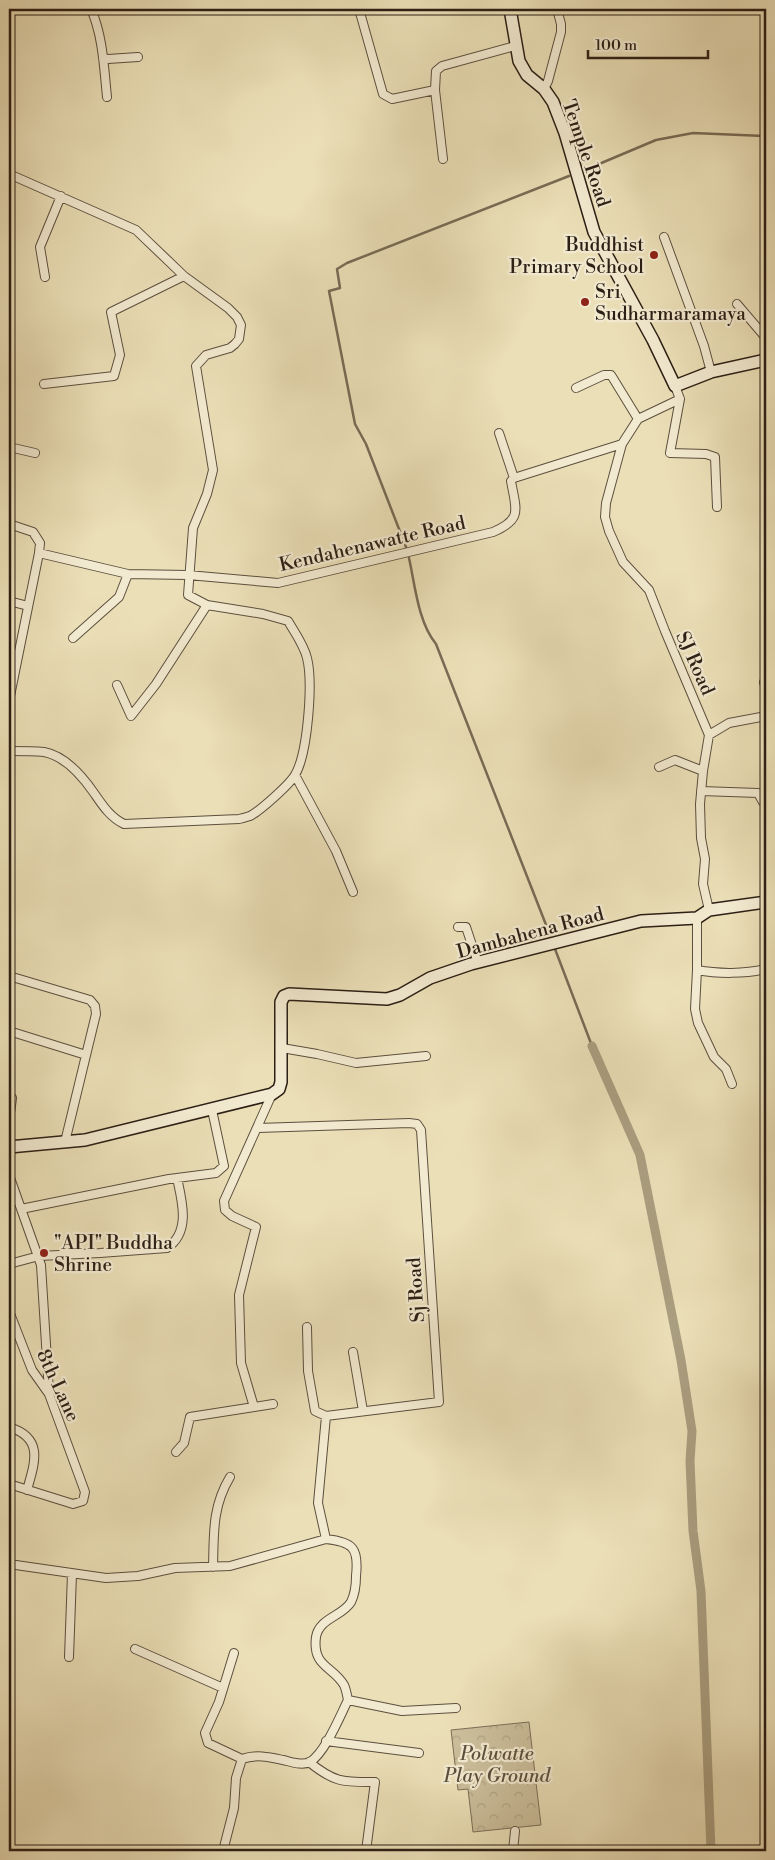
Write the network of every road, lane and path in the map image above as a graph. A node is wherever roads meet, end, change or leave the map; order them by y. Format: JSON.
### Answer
{"nodes":[{"id":1,"x":90,"y":9,"type":"edge"},
{"id":2,"x":359,"y":9,"type":"edge"},
{"id":3,"x":510,"y":9,"type":"edge"},
{"id":4,"x":557,"y":9,"type":"edge"},
{"id":5,"x":515,"y":46,"type":"junction"},
{"id":6,"x":138,"y":57,"type":"dead end"},
{"id":7,"x":102,"y":58,"type":"junction"},
{"id":8,"x":544,"y":89,"type":"junction"},
{"id":9,"x":435,"y":90,"type":"junction"},
{"id":10,"x":107,"y":97,"type":"dead end"},
{"id":11,"x":442,"y":159,"type":"dead end"},
{"id":12,"x":9,"y":174,"type":"edge"},
{"id":13,"x":61,"y":196,"type":"junction"},
{"id":14,"x":664,"y":237,"type":"dead end"},
{"id":15,"x":184,"y":276,"type":"junction"},
{"id":16,"x":45,"y":277,"type":"dead end"},
{"id":17,"x":737,"y":304,"type":"dead end"},
{"id":18,"x":766,"y":338,"type":"edge"},
{"id":19,"x":766,"y":360,"type":"edge"},
{"id":20,"x":711,"y":372,"type":"junction"},
{"id":21,"x":44,"y":384,"type":"dead end"},
{"id":22,"x":674,"y":386,"type":"junction"},
{"id":23,"x":576,"y":388,"type":"dead end"},
{"id":24,"x":680,"y":399,"type":"junction"},
{"id":25,"x":638,"y":419,"type":"junction"},
{"id":26,"x":499,"y":433,"type":"dead end"},
{"id":27,"x":622,"y":444,"type":"junction"},
{"id":28,"x":9,"y":447,"type":"edge"},
{"id":29,"x":35,"y":453,"type":"dead end"},
{"id":30,"x":514,"y":478,"type":"junction"},
{"id":31,"x":717,"y":507,"type":"dead end"},
{"id":32,"x":9,"y":524,"type":"edge"},
{"id":33,"x":39,"y":554,"type":"junction"},
{"id":34,"x":128,"y":574,"type":"junction"},
{"id":35,"x":188,"y":575,"type":"junction"},
{"id":36,"x":9,"y":601,"type":"edge"},
{"id":37,"x":207,"y":605,"type":"junction"},
{"id":38,"x":28,"y":606,"type":"junction"},
{"id":39,"x":73,"y":638,"type":"dead end"},
{"id":40,"x":118,"y":686,"type":"dead end"},
{"id":41,"x":9,"y":701,"type":"edge"},
{"id":42,"x":766,"y":716,"type":"edge"},
{"id":43,"x":709,"y":735,"type":"junction"},
{"id":44,"x":9,"y":751,"type":"edge"},
{"id":45,"x":659,"y":766,"type":"dead end"},
{"id":46,"x":703,"y":771,"type":"junction"},
{"id":47,"x":295,"y":775,"type":"junction"},
{"id":48,"x":701,"y":791,"type":"junction"},
{"id":49,"x":763,"y":802,"type":"dead end"},
{"id":50,"x":353,"y":892,"type":"dead end"},
{"id":51,"x":766,"y":902,"type":"edge"},
{"id":52,"x":709,"y":910,"type":"junction"},
{"id":53,"x":697,"y":918,"type":"junction"},
{"id":54,"x":458,"y":927,"type":"dead end"},
{"id":55,"x":478,"y":963,"type":"junction"},
{"id":56,"x":766,"y":968,"type":"edge"},
{"id":57,"x":697,"y":970,"type":"junction"},
{"id":58,"x":9,"y":976,"type":"edge"},
{"id":59,"x":9,"y":1031,"type":"edge"},
{"id":60,"x":282,"y":1048,"type":"junction"},
{"id":61,"x":86,"y":1055,"type":"junction"},
{"id":62,"x":426,"y":1056,"type":"dead end"},
{"id":63,"x":732,"y":1084,"type":"dead end"},
{"id":64,"x":272,"y":1094,"type":"junction"},
{"id":65,"x":9,"y":1097,"type":"edge"},
{"id":66,"x":212,"y":1110,"type":"junction"},
{"id":67,"x":9,"y":1121,"type":"edge"},
{"id":68,"x":258,"y":1128,"type":"junction"},
{"id":69,"x":64,"y":1142,"type":"junction"},
{"id":70,"x":9,"y":1146,"type":"edge"},
{"id":71,"x":9,"y":1175,"type":"edge"},
{"id":72,"x":177,"y":1178,"type":"junction"},
{"id":73,"x":21,"y":1209,"type":"junction"},
{"id":74,"x":39,"y":1256,"type":"junction"},
{"id":75,"x":9,"y":1264,"type":"edge"},
{"id":76,"x":9,"y":1311,"type":"edge"},
{"id":77,"x":307,"y":1327,"type":"dead end"},
{"id":78,"x":353,"y":1352,"type":"dead end"},
{"id":79,"x":49,"y":1394,"type":"junction"},
{"id":80,"x":273,"y":1404,"type":"dead end"},
{"id":81,"x":254,"y":1407,"type":"junction"},
{"id":82,"x":363,"y":1411,"type":"junction"},
{"id":83,"x":326,"y":1416,"type":"junction"},
{"id":84,"x":9,"y":1427,"type":"edge"},
{"id":85,"x":176,"y":1452,"type":"dead end"},
{"id":86,"x":230,"y":1477,"type":"dead end"},
{"id":87,"x":9,"y":1484,"type":"edge"},
{"id":88,"x":27,"y":1490,"type":"junction"},
{"id":89,"x":326,"y":1539,"type":"junction"},
{"id":90,"x":9,"y":1564,"type":"edge"},
{"id":91,"x":213,"y":1567,"type":"junction"},
{"id":92,"x":72,"y":1574,"type":"junction"},
{"id":93,"x":135,"y":1649,"type":"dead end"},
{"id":94,"x":234,"y":1653,"type":"dead end"},
{"id":95,"x":69,"y":1657,"type":"dead end"},
{"id":96,"x":223,"y":1688,"type":"junction"},
{"id":97,"x":348,"y":1700,"type":"junction"},
{"id":98,"x":456,"y":1708,"type":"dead end"},
{"id":99,"x":326,"y":1741,"type":"junction"},
{"id":100,"x":419,"y":1753,"type":"dead end"},
{"id":101,"x":242,"y":1759,"type":"junction"},
{"id":102,"x":310,"y":1762,"type":"junction"},
{"id":103,"x":515,"y":1831,"type":"dead end"},
{"id":104,"x":223,"y":1851,"type":"edge"},
{"id":105,"x":366,"y":1851,"type":"edge"},
{"id":106,"x":513,"y":1851,"type":"edge"}],
"edges":[{"from":1,"to":7,"type":"street"},
{"from":2,"to":9,"type":"street"},
{"from":3,"to":5,"type":"street","name":"Temple Road"},
{"from":4,"to":8,"type":"street"},
{"from":5,"to":8,"type":"street","name":"Temple Road"},
{"from":5,"to":9,"type":"street"},
{"from":6,"to":7,"type":"street"},
{"from":7,"to":10,"type":"street"},
{"from":8,"to":22,"type":"street","name":"Temple Road"},
{"from":9,"to":11,"type":"street"},
{"from":12,"to":13,"type":"street"},
{"from":13,"to":15,"type":"street"},
{"from":13,"to":16,"type":"street"},
{"from":14,"to":20,"type":"street"},
{"from":15,"to":21,"type":"street"},
{"from":15,"to":35,"type":"street"},
{"from":17,"to":18,"type":"street"},
{"from":19,"to":20,"type":"street"},
{"from":20,"to":22,"type":"street"},
{"from":22,"to":24,"type":"street"},
{"from":23,"to":25,"type":"street"},
{"from":24,"to":25,"type":"street"},
{"from":24,"to":31,"type":"street"},
{"from":25,"to":27,"type":"street"},
{"from":26,"to":30,"type":"street"},
{"from":27,"to":30,"type":"street"},
{"from":27,"to":43,"type":"street","name":"SJ Road"},
{"from":28,"to":29,"type":"street"},
{"from":30,"to":35,"type":"street","name":"Kendahenawatte Road"},
{"from":32,"to":33,"type":"street"},
{"from":33,"to":34,"type":"street","name":"Kendahenawatte Road"},
{"from":33,"to":38,"type":"street"},
{"from":34,"to":35,"type":"street","name":"Kendahenawatte Road"},
{"from":34,"to":39,"type":"street"},
{"from":35,"to":37,"type":"street"},
{"from":36,"to":38,"type":"street"},
{"from":37,"to":40,"type":"street"},
{"from":37,"to":47,"type":"street"},
{"from":38,"to":41,"type":"street"},
{"from":42,"to":43,"type":"street"},
{"from":43,"to":46,"type":"street"},
{"from":44,"to":47,"type":"street"},
{"from":45,"to":46,"type":"street"},
{"from":46,"to":48,"type":"street"},
{"from":47,"to":50,"type":"street"},
{"from":48,"to":49,"type":"street"},
{"from":48,"to":52,"type":"street"},
{"from":51,"to":52,"type":"street"},
{"from":52,"to":53,"type":"street"},
{"from":53,"to":55,"type":"street","name":"Dambahena Road"},
{"from":53,"to":57,"type":"street"},
{"from":54,"to":55,"type":"street"},
{"from":55,"to":60,"type":"street","name":"Dambahena Road"},
{"from":56,"to":57,"type":"street"},
{"from":57,"to":63,"type":"street"},
{"from":58,"to":61,"type":"street"},
{"from":59,"to":61,"type":"street"},
{"from":60,"to":62,"type":"street"},
{"from":60,"to":64,"type":"street","name":"Dambahena Road"},
{"from":61,"to":69,"type":"street"},
{"from":64,"to":66,"type":"street"},
{"from":64,"to":68,"type":"street"},
{"from":65,"to":67,"type":"street"},
{"from":66,"to":69,"type":"street"},
{"from":66,"to":72,"type":"street"},
{"from":68,"to":81,"type":"street"},
{"from":68,"to":82,"type":"street","name":"Sj Road"},
{"from":69,"to":70,"type":"street"},
{"from":71,"to":73,"type":"street"},
{"from":72,"to":73,"type":"street"},
{"from":72,"to":74,"type":"street"},
{"from":73,"to":74,"type":"street"},
{"from":74,"to":75,"type":"street"},
{"from":74,"to":79,"type":"street"},
{"from":76,"to":79,"type":"street","name":"8th Lane"},
{"from":77,"to":83,"type":"street"},
{"from":78,"to":82,"type":"street"},
{"from":79,"to":88,"type":"street","name":"8th Lane"},
{"from":80,"to":81,"type":"street"},
{"from":81,"to":85,"type":"street"},
{"from":82,"to":83,"type":"street","name":"Sj Road"},
{"from":83,"to":89,"type":"street"},
{"from":84,"to":88,"type":"street"},
{"from":86,"to":91,"type":"street"},
{"from":87,"to":88,"type":"street"},
{"from":89,"to":91,"type":"street"},
{"from":89,"to":97,"type":"street"},
{"from":90,"to":92,"type":"street"},
{"from":91,"to":92,"type":"street"},
{"from":92,"to":95,"type":"street"},
{"from":93,"to":96,"type":"street"},
{"from":94,"to":96,"type":"street"},
{"from":96,"to":101,"type":"street"},
{"from":97,"to":98,"type":"street"},
{"from":97,"to":99,"type":"street"},
{"from":99,"to":100,"type":"street"},
{"from":99,"to":102,"type":"street"},
{"from":101,"to":102,"type":"street"},
{"from":101,"to":104,"type":"street"},
{"from":102,"to":105,"type":"street"},
{"from":103,"to":106,"type":"street"}]}
